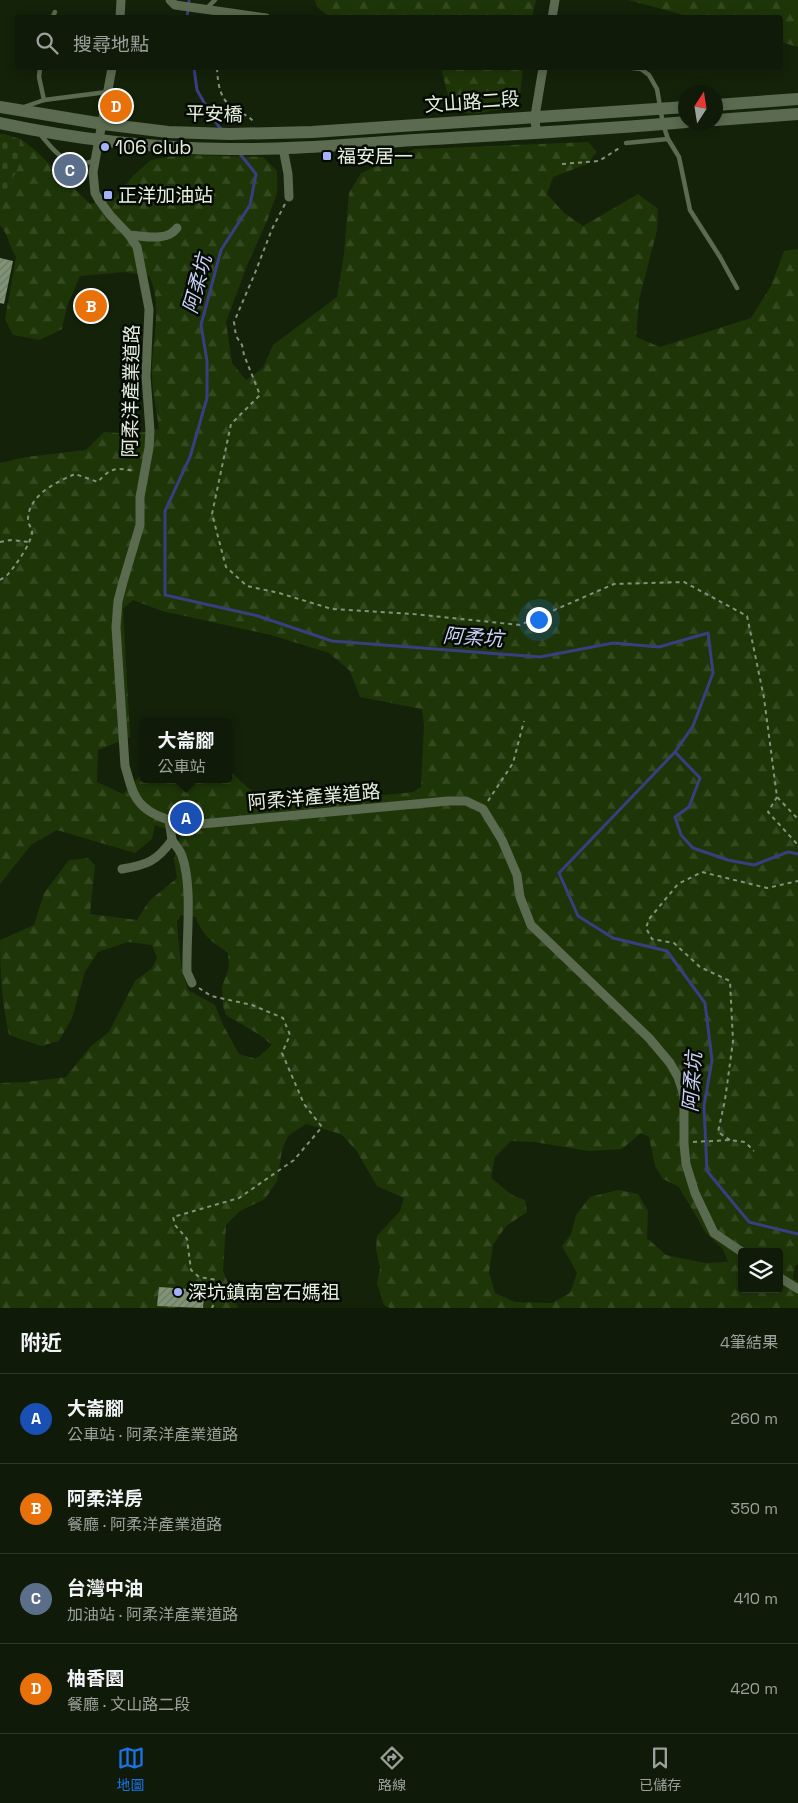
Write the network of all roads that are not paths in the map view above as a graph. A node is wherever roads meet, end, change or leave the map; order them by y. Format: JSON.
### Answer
{"nodes":[{"id":1,"x":121,"y":0,"type":"edge"},
{"id":2,"x":215,"y":0,"type":"edge"},
{"id":3,"x":555,"y":0,"type":"edge"},
{"id":4,"x":173,"y":2,"type":"edge"},
{"id":5,"x":205,"y":10,"type":"junction"},
{"id":6,"x":55,"y":12,"type":"dead end"},
{"id":7,"x":54,"y":15,"type":"edge"},
{"id":8,"x":120,"y":15,"type":"edge"},
{"id":9,"x":243,"y":15,"type":"edge"},
{"id":10,"x":552,"y":15,"type":"edge"},
{"id":11,"x":40,"y":70,"type":"edge"},
{"id":12,"x":112,"y":70,"type":"edge"},
{"id":13,"x":543,"y":70,"type":"edge"},
{"id":14,"x":642,"y":70,"type":"edge"},
{"id":15,"x":109,"y":91,"type":"junction"},
{"id":16,"x":798,"y":99,"type":"edge"},
{"id":17,"x":44,"y":100,"type":"junction"},
{"id":18,"x":723,"y":104,"type":"edge"},
{"id":19,"x":0,"y":107,"type":"edge"},
{"id":20,"x":678,"y":108,"type":"edge"},
{"id":21,"x":659,"y":109,"type":"junction"},
{"id":22,"x":15,"y":110,"type":"junction"},
{"id":23,"x":798,"y":114,"type":"edge"},
{"id":24,"x":535,"y":116,"type":"junction"},
{"id":25,"x":723,"y":119,"type":"edge"},
{"id":26,"x":0,"y":123,"type":"edge"},
{"id":27,"x":678,"y":123,"type":"edge"},
{"id":28,"x":103,"y":124,"type":"junction"},
{"id":29,"x":663,"y":124,"type":"junction"},
{"id":30,"x":37,"y":131,"type":"junction"},
{"id":31,"x":536,"y":132,"type":"junction"},
{"id":32,"x":260,"y":134,"type":"joint"},
{"id":33,"x":668,"y":139,"type":"junction"},
{"id":34,"x":100,"y":140,"type":"junction"},
{"id":35,"x":626,"y":143,"type":"road end"},
{"id":36,"x":263,"y":148,"type":"joint"},
{"id":37,"x":283,"y":148,"type":"junction"},
{"id":38,"x":96,"y":160,"type":"junction"},
{"id":39,"x":289,"y":197,"type":"road end"},
{"id":40,"x":177,"y":228,"type":"dead end"},
{"id":41,"x":129,"y":235,"type":"junction"},
{"id":42,"x":737,"y":288,"type":"dead end"},
{"id":43,"x":169,"y":820,"type":"junction"},
{"id":44,"x":172,"y":840,"type":"junction"},
{"id":45,"x":122,"y":869,"type":"dead end"},
{"id":46,"x":192,"y":982,"type":"road end"},
{"id":47,"x":738,"y":1249,"type":"edge"},
{"id":48,"x":783,"y":1280,"type":"edge"},
{"id":49,"x":798,"y":1289,"type":"edge"}],
"edges":[{"from":1,"to":8,"type":"street"},
{"from":2,"to":5,"type":"lane"},
{"from":3,"to":10,"type":"street"},
{"from":4,"to":5,"type":"street"},
{"from":5,"to":9,"type":"street"},
{"from":6,"to":7,"type":"lane"},
{"from":11,"to":17,"type":"lane"},
{"from":12,"to":15,"type":"street","name":"阿柔洋產業道路"},
{"from":13,"to":24,"type":"street"},
{"from":14,"to":21,"type":"lane"},
{"from":15,"to":17,"type":"lane"},
{"from":15,"to":28,"type":"street","name":"阿柔洋產業道路"},
{"from":16,"to":18,"type":"main road"},
{"from":17,"to":22,"type":"lane"},
{"from":19,"to":22,"type":"main road"},
{"from":20,"to":21,"type":"main road","name":"文山路二段"},
{"from":21,"to":24,"type":"main road","name":"文山路二段"},
{"from":21,"to":29,"type":"lane"},
{"from":22,"to":28,"type":"main road"},
{"from":23,"to":25,"type":"main road"},
{"from":24,"to":31,"type":"street"},
{"from":24,"to":32,"type":"main road","name":"文山路二段"},
{"from":26,"to":30,"type":"main road"},
{"from":27,"to":29,"type":"main road","name":"文山路二段"},
{"from":28,"to":32,"type":"main road","name":"平安橋"},
{"from":28,"to":34,"type":"street","name":"阿柔洋產業道路"},
{"from":29,"to":31,"type":"main road","name":"文山路二段"},
{"from":29,"to":33,"type":"lane"},
{"from":30,"to":34,"type":"main road"},
{"from":30,"to":38,"type":"lane"},
{"from":31,"to":37,"type":"main road","name":"文山路二段"},
{"from":33,"to":35,"type":"lane"},
{"from":33,"to":42,"type":"lane"},
{"from":34,"to":36,"type":"main road","name":"平安橋"},
{"from":34,"to":38,"type":"street","name":"阿柔洋產業道路"},
{"from":36,"to":37,"type":"main road","name":"文山路二段"},
{"from":37,"to":39,"type":"street"},
{"from":38,"to":41,"type":"street","name":"阿柔洋產業道路"},
{"from":40,"to":41,"type":"street"},
{"from":41,"to":43,"type":"street","name":"阿柔洋產業道路"},
{"from":43,"to":44,"type":"street"},
{"from":43,"to":47,"type":"street","name":"阿柔洋產業道路"},
{"from":44,"to":45,"type":"street"},
{"from":44,"to":46,"type":"street"},
{"from":48,"to":49,"type":"street"}]}
